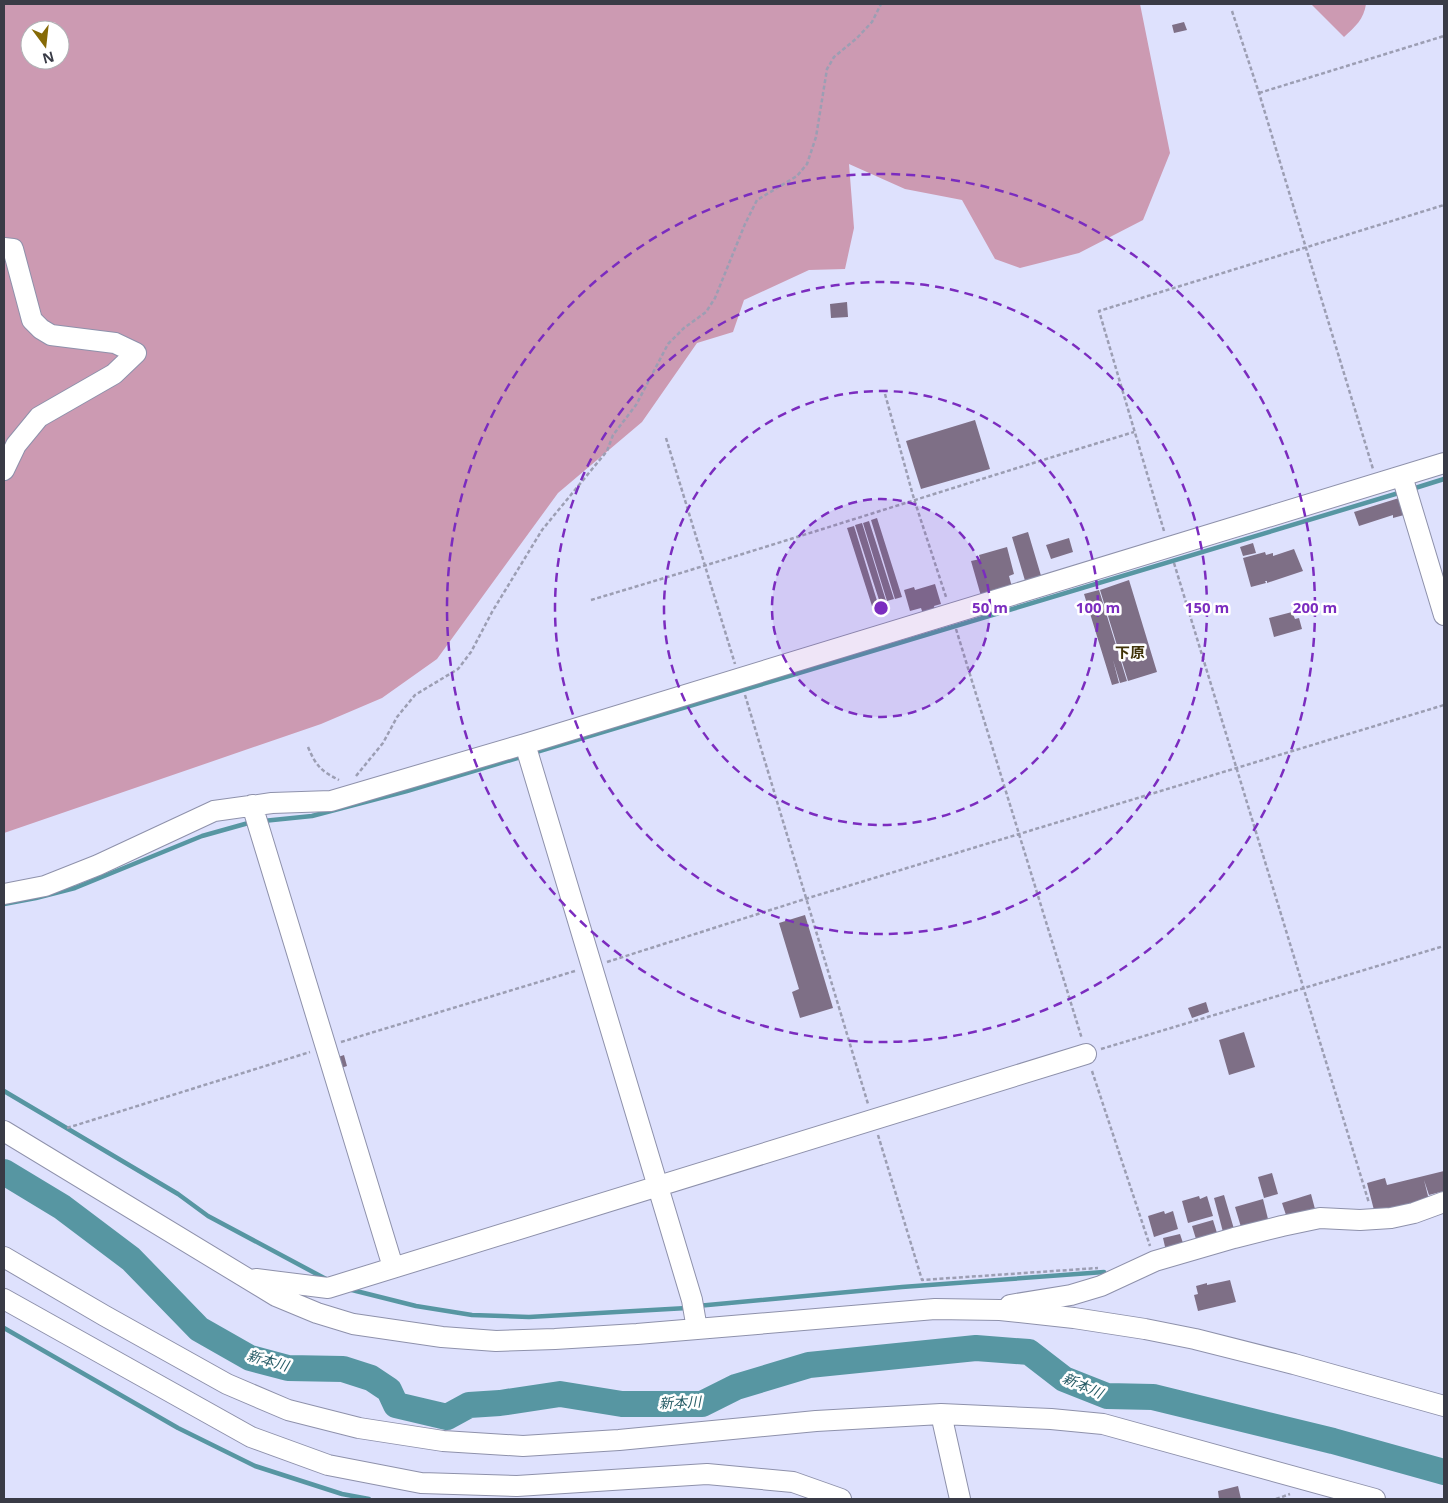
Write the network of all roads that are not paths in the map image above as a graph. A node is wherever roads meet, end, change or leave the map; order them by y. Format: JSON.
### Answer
{"nodes":[{"id":1,"x":4,"y":248,"type":"edge"},
{"id":2,"x":1444,"y":463,"type":"edge"},
{"id":3,"x":4,"y":470,"type":"edge"},
{"id":4,"x":1402,"y":476,"type":"junction"},
{"id":5,"x":1444,"y":615,"type":"edge"},
{"id":6,"x":525,"y":744,"type":"junction"},
{"id":7,"x":252,"y":805,"type":"junction"},
{"id":8,"x":4,"y":894,"type":"edge"},
{"id":9,"x":1086,"y":1054,"type":"road end"},
{"id":10,"x":4,"y":1131,"type":"edge"},
{"id":11,"x":658,"y":1187,"type":"junction"},
{"id":12,"x":1444,"y":1202,"type":"edge"},
{"id":13,"x":4,"y":1257,"type":"edge"},
{"id":14,"x":393,"y":1267,"type":"junction"},
{"id":15,"x":244,"y":1277,"type":"junction"},
{"id":16,"x":4,"y":1299,"type":"edge"},
{"id":17,"x":1000,"y":1310,"type":"junction"},
{"id":18,"x":697,"y":1329,"type":"junction"},
{"id":19,"x":1444,"y":1406,"type":"edge"},
{"id":20,"x":941,"y":1414,"type":"junction"},
{"id":21,"x":841,"y":1499,"type":"edge"},
{"id":22,"x":960,"y":1499,"type":"edge"},
{"id":23,"x":1374,"y":1499,"type":"edge"}],
"edges":[{"from":1,"to":3,"type":"street"},
{"from":2,"to":4,"type":"street"},
{"from":4,"to":5,"type":"street"},
{"from":4,"to":6,"type":"street"},
{"from":6,"to":7,"type":"street"},
{"from":6,"to":11,"type":"street"},
{"from":7,"to":8,"type":"street"},
{"from":7,"to":14,"type":"street"},
{"from":9,"to":11,"type":"street"},
{"from":10,"to":15,"type":"street"},
{"from":11,"to":14,"type":"street"},
{"from":11,"to":18,"type":"street"},
{"from":12,"to":17,"type":"street"},
{"from":13,"to":20,"type":"street"},
{"from":14,"to":15,"type":"street"},
{"from":15,"to":18,"type":"street"},
{"from":16,"to":21,"type":"street"},
{"from":17,"to":18,"type":"street"},
{"from":17,"to":19,"type":"street"},
{"from":20,"to":22,"type":"street"},
{"from":20,"to":23,"type":"street"}]}
